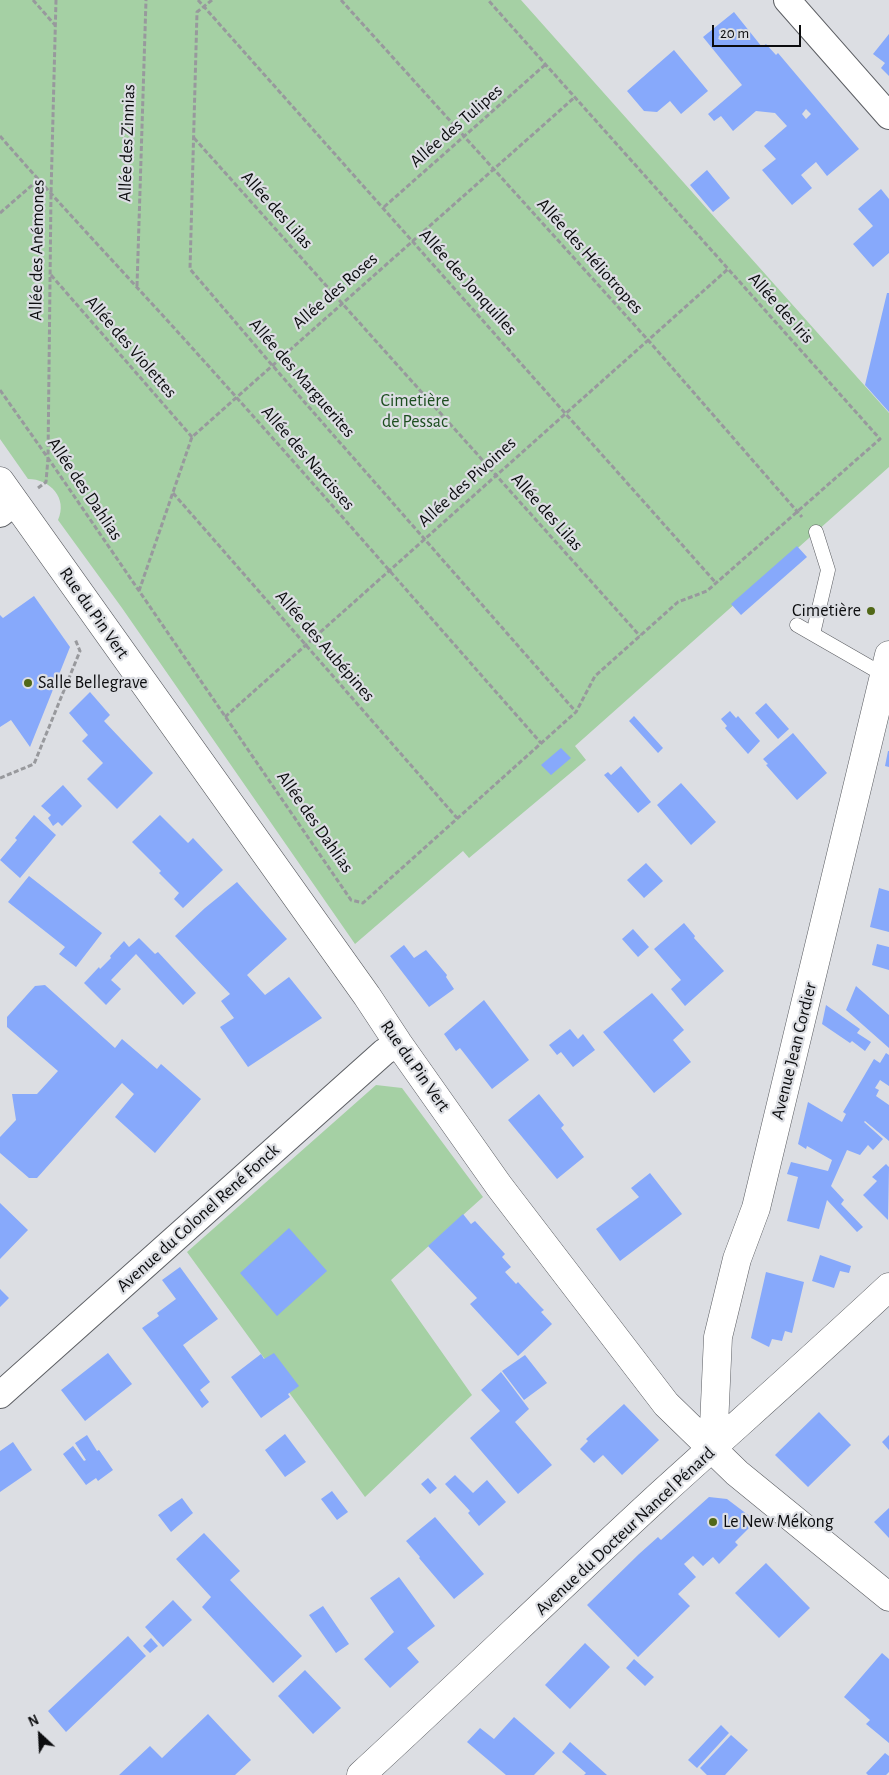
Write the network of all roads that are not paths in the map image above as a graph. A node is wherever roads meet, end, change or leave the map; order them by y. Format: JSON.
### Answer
{"nodes":[{"id":1,"x":787,"y":0,"type":"edge"},
{"id":2,"x":889,"y":116,"type":"edge"},
{"id":3,"x":12,"y":498,"type":"edge"},
{"id":4,"x":816,"y":532,"type":"road end"},
{"id":5,"x":797,"y":625,"type":"dead end"},
{"id":6,"x":812,"y":634,"type":"junction"},
{"id":7,"x":887,"y":665,"type":"edge"},
{"id":8,"x":398,"y":1043,"type":"junction"},
{"id":9,"x":889,"y":1287,"type":"edge"},
{"id":10,"x":0,"y":1396,"type":"edge"},
{"id":11,"x":713,"y":1448,"type":"junction"},
{"id":12,"x":889,"y":1597,"type":"edge"},
{"id":13,"x":361,"y":1775,"type":"edge"}],
"edges":[{"from":1,"to":2,"type":"street"},
{"from":3,"to":8,"type":"street","name":"Rue du Pin Vert"},
{"from":4,"to":6,"type":"lane"},
{"from":5,"to":6,"type":"lane"},
{"from":6,"to":7,"type":"lane"},
{"from":7,"to":11,"type":"street","name":"Avenue Jean Cordier"},
{"from":8,"to":10,"type":"street","name":"Avenue du Colonel René Fonck"},
{"from":8,"to":11,"type":"street","name":"Rue du Pin Vert"},
{"from":9,"to":11,"type":"street","name":"Avenue du Docteur Nancel Pénard"},
{"from":11,"to":12,"type":"street","name":"Rue du Pin Vert"},
{"from":11,"to":13,"type":"street","name":"Avenue du Docteur Nancel Pénard"}]}
